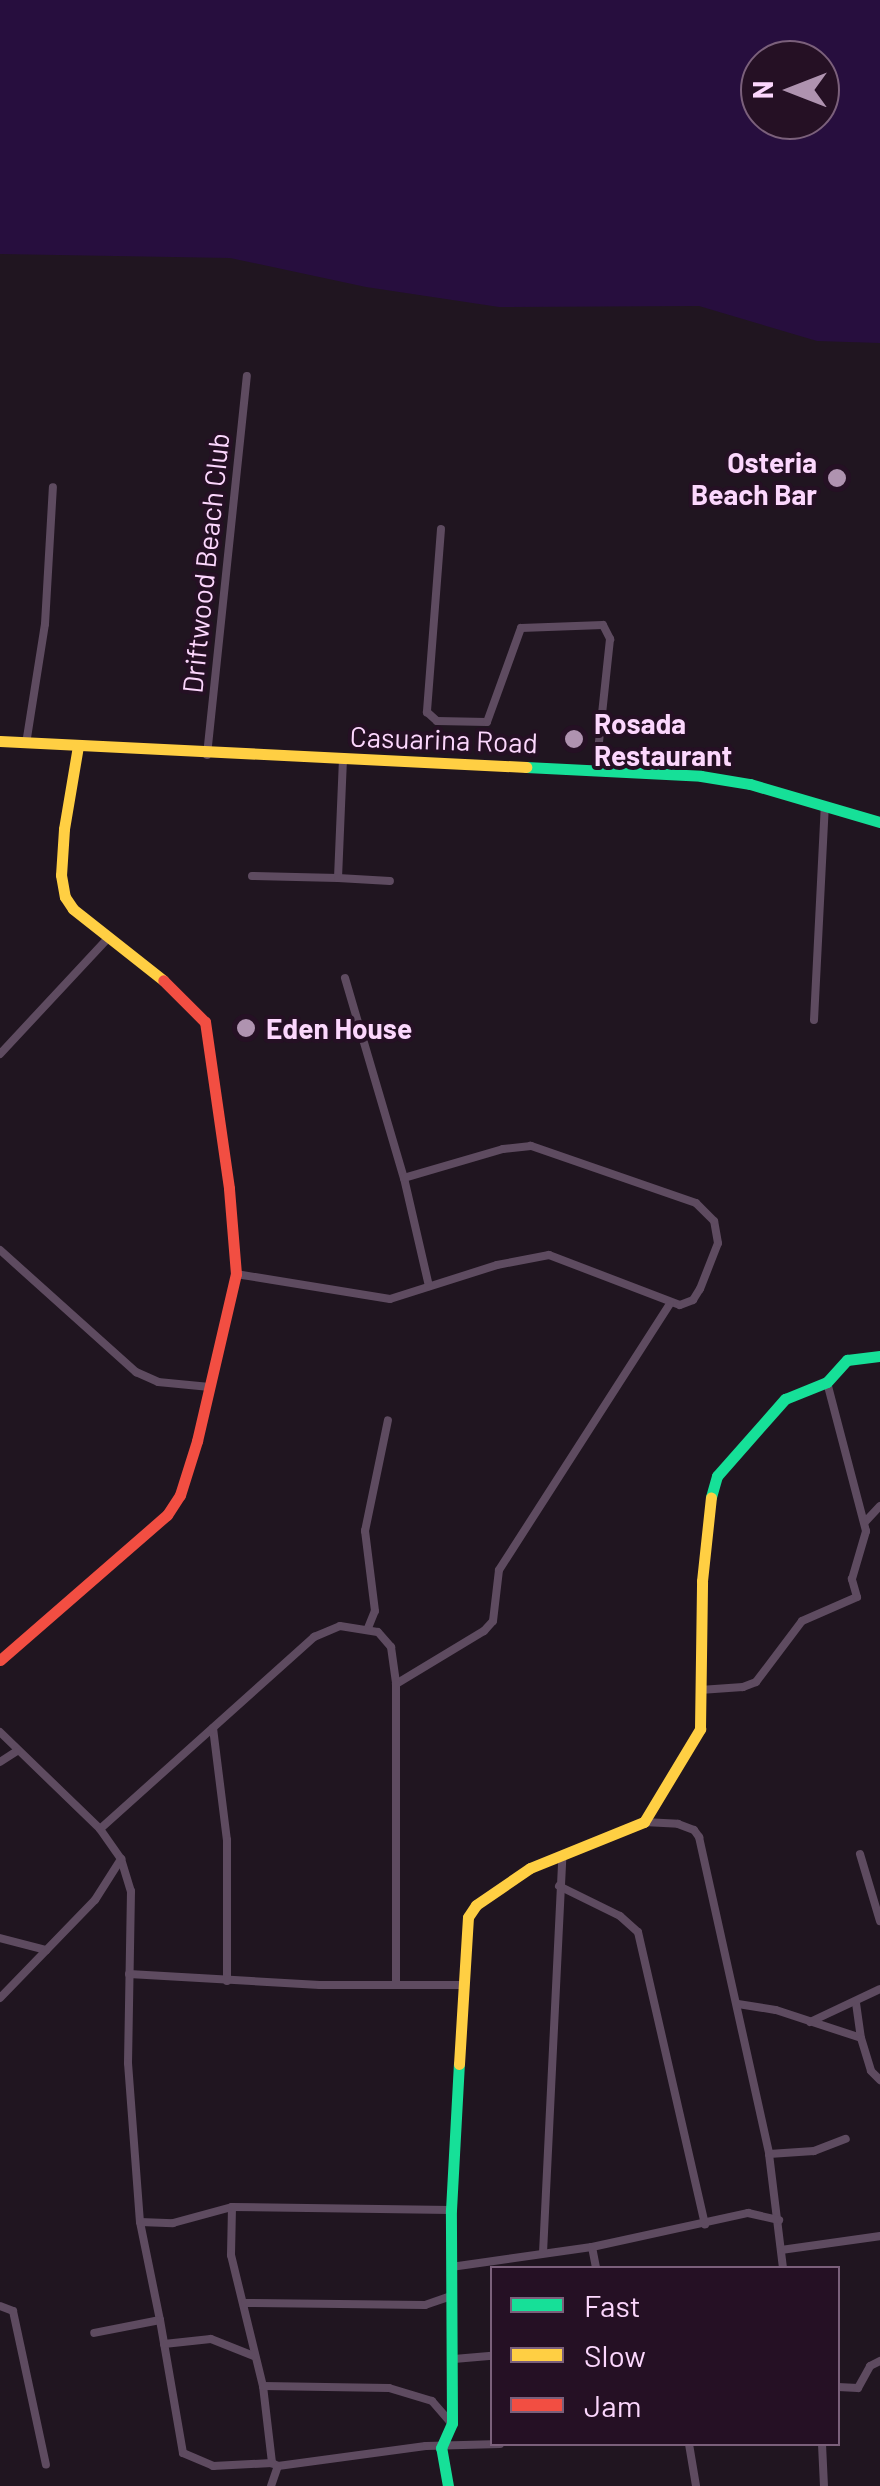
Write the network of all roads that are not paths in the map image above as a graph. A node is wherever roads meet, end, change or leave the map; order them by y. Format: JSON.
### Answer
{"nodes":[{"id":1,"x":247,"y":376,"type":"dead end"},
{"id":2,"x":53,"y":486,"type":"dead end"},
{"id":3,"x":441,"y":529,"type":"dead end"},
{"id":4,"x":0,"y":742,"type":"edge"},
{"id":5,"x":26,"y":744,"type":"junction"},
{"id":6,"x":78,"y":746,"type":"junction"},
{"id":7,"x":207,"y":754,"type":"junction"},
{"id":8,"x":344,"y":760,"type":"junction"},
{"id":9,"x":596,"y":770,"type":"junction"},
{"id":10,"x":826,"y":806,"type":"junction"},
{"id":11,"x":880,"y":822,"type":"edge"},
{"id":12,"x":252,"y":876,"type":"dead end"},
{"id":13,"x":338,"y":878,"type":"junction"},
{"id":14,"x":390,"y":881,"type":"dead end"},
{"id":15,"x":109,"y":937,"type":"junction"},
{"id":16,"x":345,"y":978,"type":"dead end"},
{"id":17,"x":814,"y":1020,"type":"dead end"},
{"id":18,"x":0,"y":1054,"type":"edge"},
{"id":19,"x":404,"y":1178,"type":"junction"},
{"id":20,"x":0,"y":1250,"type":"edge"},
{"id":21,"x":236,"y":1274,"type":"junction"},
{"id":22,"x":428,"y":1286,"type":"junction"},
{"id":23,"x":670,"y":1304,"type":"junction"},
{"id":24,"x":880,"y":1356,"type":"edge"},
{"id":25,"x":827,"y":1382,"type":"junction"},
{"id":26,"x":210,"y":1388,"type":"junction"},
{"id":27,"x":388,"y":1420,"type":"dead end"},
{"id":28,"x":880,"y":1506,"type":"edge"},
{"id":29,"x":865,"y":1522,"type":"junction"},
{"id":30,"x":368,"y":1628,"type":"junction"},
{"id":31,"x":0,"y":1660,"type":"edge"},
{"id":32,"x":396,"y":1684,"type":"junction"},
{"id":33,"x":700,"y":1690,"type":"junction"},
{"id":34,"x":213,"y":1728,"type":"junction"},
{"id":35,"x":0,"y":1732,"type":"edge"},
{"id":36,"x":17,"y":1751,"type":"junction"},
{"id":37,"x":0,"y":1762,"type":"edge"},
{"id":38,"x":644,"y":1822,"type":"junction"},
{"id":39,"x":100,"y":1829,"type":"junction"},
{"id":40,"x":860,"y":1854,"type":"dead end"},
{"id":41,"x":121,"y":1859,"type":"junction"},
{"id":42,"x":562,"y":1859,"type":"junction"},
{"id":43,"x":558,"y":1886,"type":"junction"},
{"id":44,"x":880,"y":1921,"type":"edge"},
{"id":45,"x":0,"y":1938,"type":"edge"},
{"id":46,"x":46,"y":1950,"type":"junction"},
{"id":47,"x":129,"y":1974,"type":"junction"},
{"id":48,"x":227,"y":1981,"type":"junction"},
{"id":49,"x":396,"y":1984,"type":"junction"},
{"id":50,"x":464,"y":1984,"type":"junction"},
{"id":51,"x":880,"y":1989,"type":"edge"},
{"id":52,"x":0,"y":1998,"type":"edge"},
{"id":53,"x":856,"y":2003,"type":"junction"},
{"id":54,"x":738,"y":2004,"type":"junction"},
{"id":55,"x":810,"y":2022,"type":"junction"},
{"id":56,"x":860,"y":2038,"type":"junction"},
{"id":57,"x":880,"y":2080,"type":"edge"},
{"id":58,"x":846,"y":2138,"type":"dead end"},
{"id":59,"x":770,"y":2154,"type":"junction"},
{"id":60,"x":232,"y":2207,"type":"junction"},
{"id":61,"x":451,"y":2210,"type":"junction"},
{"id":62,"x":778,"y":2220,"type":"junction"},
{"id":63,"x":140,"y":2222,"type":"junction"},
{"id":64,"x":705,"y":2224,"type":"junction"},
{"id":65,"x":880,"y":2236,"type":"edge"},
{"id":66,"x":592,"y":2247,"type":"junction"},
{"id":67,"x":781,"y":2250,"type":"junction"},
{"id":68,"x":542,"y":2253,"type":"junction"},
{"id":69,"x":596,"y":2266,"type":"edge"},
{"id":70,"x":783,"y":2266,"type":"edge"},
{"id":71,"x":451,"y":2267,"type":"junction"},
{"id":72,"x":450,"y":2296,"type":"junction"},
{"id":73,"x":245,"y":2303,"type":"junction"},
{"id":74,"x":0,"y":2306,"type":"edge"},
{"id":75,"x":160,"y":2320,"type":"junction"},
{"id":76,"x":94,"y":2333,"type":"dead end"},
{"id":77,"x":164,"y":2344,"type":"junction"},
{"id":78,"x":254,"y":2356,"type":"junction"},
{"id":79,"x":490,"y":2356,"type":"edge"},
{"id":80,"x":454,"y":2359,"type":"junction"},
{"id":81,"x":880,"y":2362,"type":"edge"},
{"id":82,"x":263,"y":2386,"type":"junction"},
{"id":83,"x":840,"y":2387,"type":"edge"},
{"id":84,"x":452,"y":2424,"type":"junction"},
{"id":85,"x":490,"y":2445,"type":"edge"},
{"id":86,"x":689,"y":2446,"type":"edge"},
{"id":87,"x":822,"y":2446,"type":"edge"},
{"id":88,"x":442,"y":2448,"type":"junction"},
{"id":89,"x":46,"y":2465,"type":"dead end"},
{"id":90,"x":275,"y":2465,"type":"junction"},
{"id":91,"x":272,"y":2486,"type":"edge"},
{"id":92,"x":448,"y":2486,"type":"edge"},
{"id":93,"x":696,"y":2486,"type":"edge"},
{"id":94,"x":824,"y":2486,"type":"edge"}],
"edges":[{"from":1,"to":7,"type":"street","name":"Driftwood Beach Club"},
{"from":2,"to":5,"type":"street"},
{"from":3,"to":9,"type":"street"},
{"from":4,"to":5,"type":"street","name":"Casuarina Road"},
{"from":5,"to":6,"type":"street","name":"Casuarina Road"},
{"from":6,"to":7,"type":"street","name":"Casuarina Road"},
{"from":6,"to":15,"type":"street"},
{"from":7,"to":8,"type":"street","name":"Casuarina Road"},
{"from":8,"to":9,"type":"street","name":"Casuarina Road"},
{"from":8,"to":13,"type":"street"},
{"from":9,"to":10,"type":"street","name":"Casuarina Road"},
{"from":10,"to":11,"type":"street","name":"Casuarina Road"},
{"from":10,"to":17,"type":"street"},
{"from":12,"to":13,"type":"street"},
{"from":13,"to":14,"type":"street"},
{"from":15,"to":18,"type":"street"},
{"from":15,"to":21,"type":"street"},
{"from":16,"to":19,"type":"street"},
{"from":19,"to":22,"type":"street"},
{"from":19,"to":23,"type":"street"},
{"from":20,"to":26,"type":"street"},
{"from":21,"to":22,"type":"street"},
{"from":21,"to":26,"type":"street"},
{"from":22,"to":23,"type":"street"},
{"from":23,"to":32,"type":"street"},
{"from":24,"to":25,"type":"street"},
{"from":25,"to":29,"type":"street"},
{"from":25,"to":33,"type":"street"},
{"from":26,"to":31,"type":"street"},
{"from":27,"to":30,"type":"street"},
{"from":28,"to":29,"type":"street"},
{"from":29,"to":33,"type":"street"},
{"from":30,"to":32,"type":"street"},
{"from":30,"to":34,"type":"street"},
{"from":32,"to":49,"type":"street"},
{"from":33,"to":38,"type":"street"},
{"from":34,"to":39,"type":"street"},
{"from":34,"to":48,"type":"street"},
{"from":35,"to":36,"type":"street"},
{"from":36,"to":37,"type":"street"},
{"from":36,"to":39,"type":"street"},
{"from":38,"to":42,"type":"street"},
{"from":38,"to":54,"type":"street"},
{"from":39,"to":41,"type":"street"},
{"from":40,"to":44,"type":"street"},
{"from":41,"to":46,"type":"street"},
{"from":41,"to":47,"type":"street"},
{"from":42,"to":43,"type":"street"},
{"from":42,"to":50,"type":"street"},
{"from":43,"to":64,"type":"street"},
{"from":43,"to":68,"type":"street"},
{"from":45,"to":46,"type":"street"},
{"from":46,"to":52,"type":"street"},
{"from":47,"to":48,"type":"street"},
{"from":47,"to":63,"type":"street"},
{"from":48,"to":49,"type":"street"},
{"from":49,"to":50,"type":"street"},
{"from":50,"to":61,"type":"street"},
{"from":51,"to":53,"type":"street"},
{"from":53,"to":55,"type":"street"},
{"from":53,"to":56,"type":"street"},
{"from":54,"to":55,"type":"street"},
{"from":54,"to":59,"type":"street"},
{"from":55,"to":56,"type":"street"},
{"from":56,"to":57,"type":"street"},
{"from":58,"to":59,"type":"street"},
{"from":59,"to":62,"type":"street"},
{"from":60,"to":61,"type":"street"},
{"from":60,"to":63,"type":"street"},
{"from":60,"to":73,"type":"street"},
{"from":61,"to":71,"type":"street"},
{"from":62,"to":64,"type":"street"},
{"from":62,"to":67,"type":"street"},
{"from":63,"to":75,"type":"street"},
{"from":64,"to":66,"type":"street"},
{"from":65,"to":67,"type":"street"},
{"from":66,"to":68,"type":"street"},
{"from":66,"to":69,"type":"street"},
{"from":67,"to":70,"type":"street"},
{"from":68,"to":71,"type":"street"},
{"from":71,"to":72,"type":"street"},
{"from":72,"to":73,"type":"street"},
{"from":72,"to":80,"type":"street"},
{"from":73,"to":78,"type":"street"},
{"from":74,"to":89,"type":"street"},
{"from":75,"to":76,"type":"street"},
{"from":75,"to":77,"type":"street"},
{"from":77,"to":78,"type":"street"},
{"from":77,"to":90,"type":"street"},
{"from":78,"to":82,"type":"street"},
{"from":79,"to":80,"type":"street"},
{"from":80,"to":84,"type":"street"},
{"from":81,"to":83,"type":"street"},
{"from":82,"to":84,"type":"street"},
{"from":82,"to":90,"type":"street"},
{"from":84,"to":88,"type":"street"},
{"from":85,"to":88,"type":"street"},
{"from":86,"to":93,"type":"street"},
{"from":87,"to":94,"type":"street"},
{"from":88,"to":90,"type":"street"},
{"from":88,"to":92,"type":"street"},
{"from":90,"to":91,"type":"street"}]}
